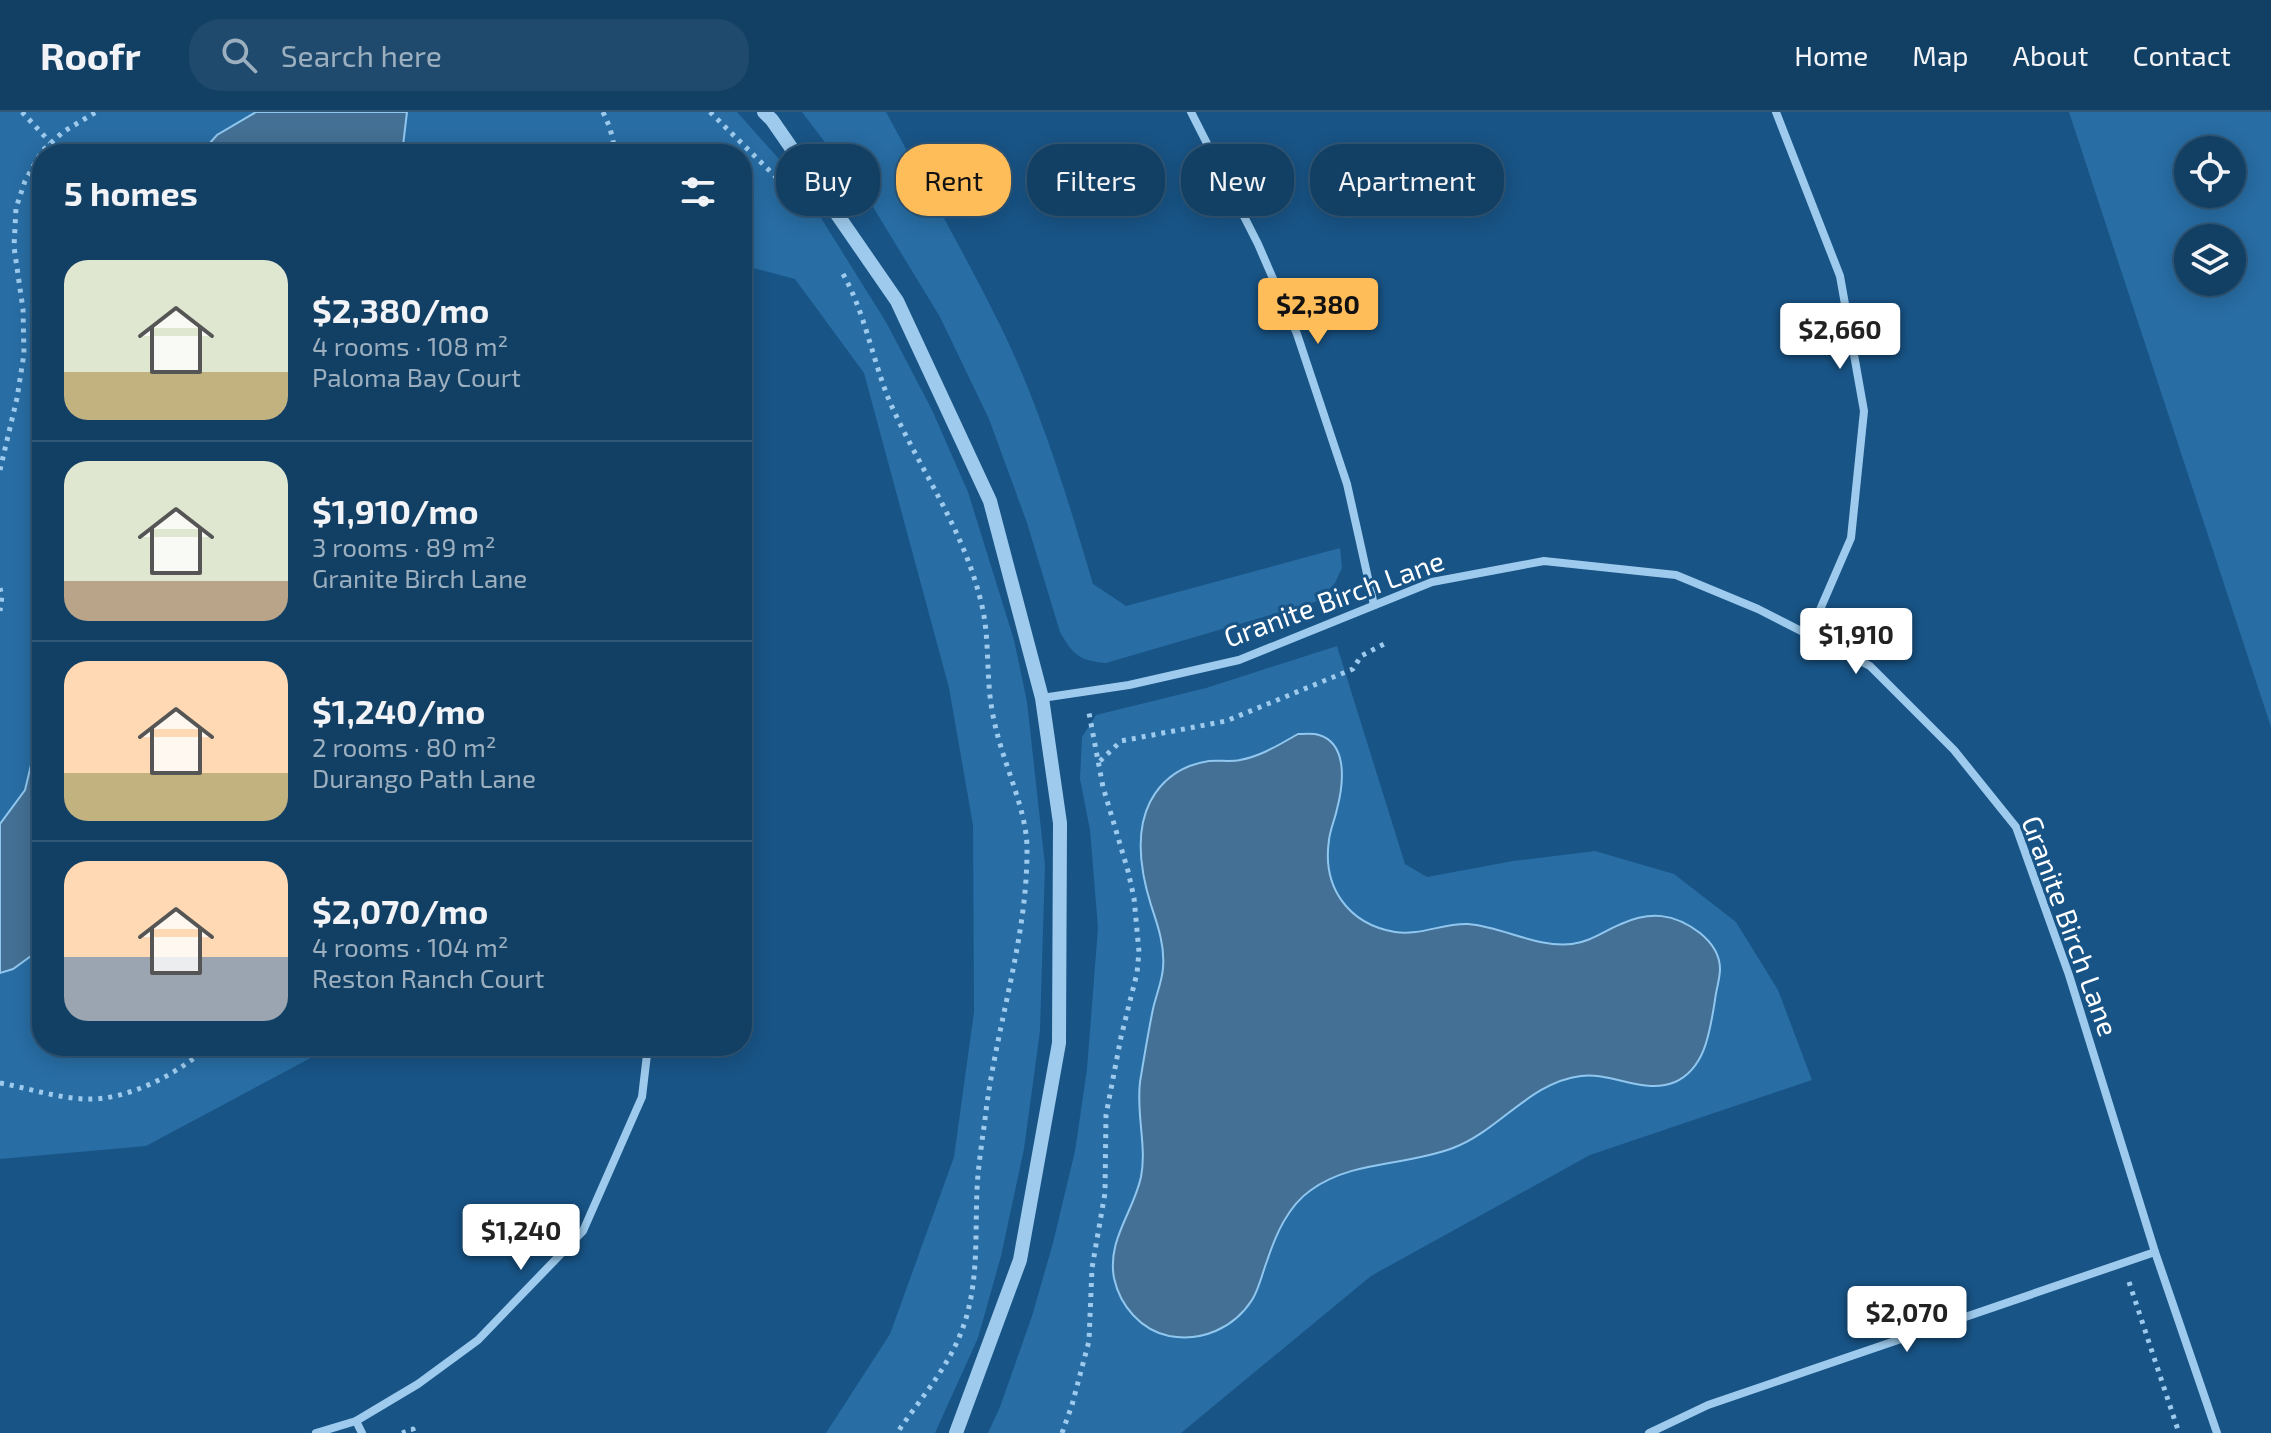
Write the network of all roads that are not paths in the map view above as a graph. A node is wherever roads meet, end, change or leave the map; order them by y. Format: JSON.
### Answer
{"nodes":[{"id":1,"x":764,"y":112,"type":"edge"},
{"id":2,"x":1191,"y":112,"type":"edge"},
{"id":3,"x":1776,"y":112,"type":"edge"},
{"id":4,"x":1374,"y":605,"type":"junction"},
{"id":5,"x":1809,"y":635,"type":"junction"},
{"id":6,"x":1042,"y":698,"type":"junction"},
{"id":7,"x":647,"y":1056,"type":"edge"},
{"id":8,"x":2155,"y":1252,"type":"junction"},
{"id":9,"x":356,"y":1421,"type":"junction"},
{"id":10,"x":316,"y":1433,"type":"edge"},
{"id":11,"x":362,"y":1433,"type":"edge"},
{"id":12,"x":956,"y":1433,"type":"edge"},
{"id":13,"x":1649,"y":1433,"type":"edge"},
{"id":14,"x":2217,"y":1433,"type":"edge"}],
"edges":[{"from":1,"to":6,"type":"street"},
{"from":2,"to":4,"type":"street"},
{"from":3,"to":5,"type":"street"},
{"from":4,"to":5,"type":"street","name":"Granite Birch Lane"},
{"from":4,"to":6,"type":"street","name":"Granite Birch Lane"},
{"from":5,"to":8,"type":"street","name":"Granite Birch Lane"},
{"from":6,"to":12,"type":"street"},
{"from":7,"to":9,"type":"street"},
{"from":8,"to":13,"type":"street"},
{"from":8,"to":14,"type":"street","name":"Granite Birch Lane"},
{"from":9,"to":10,"type":"street"},
{"from":9,"to":11,"type":"street"}]}
